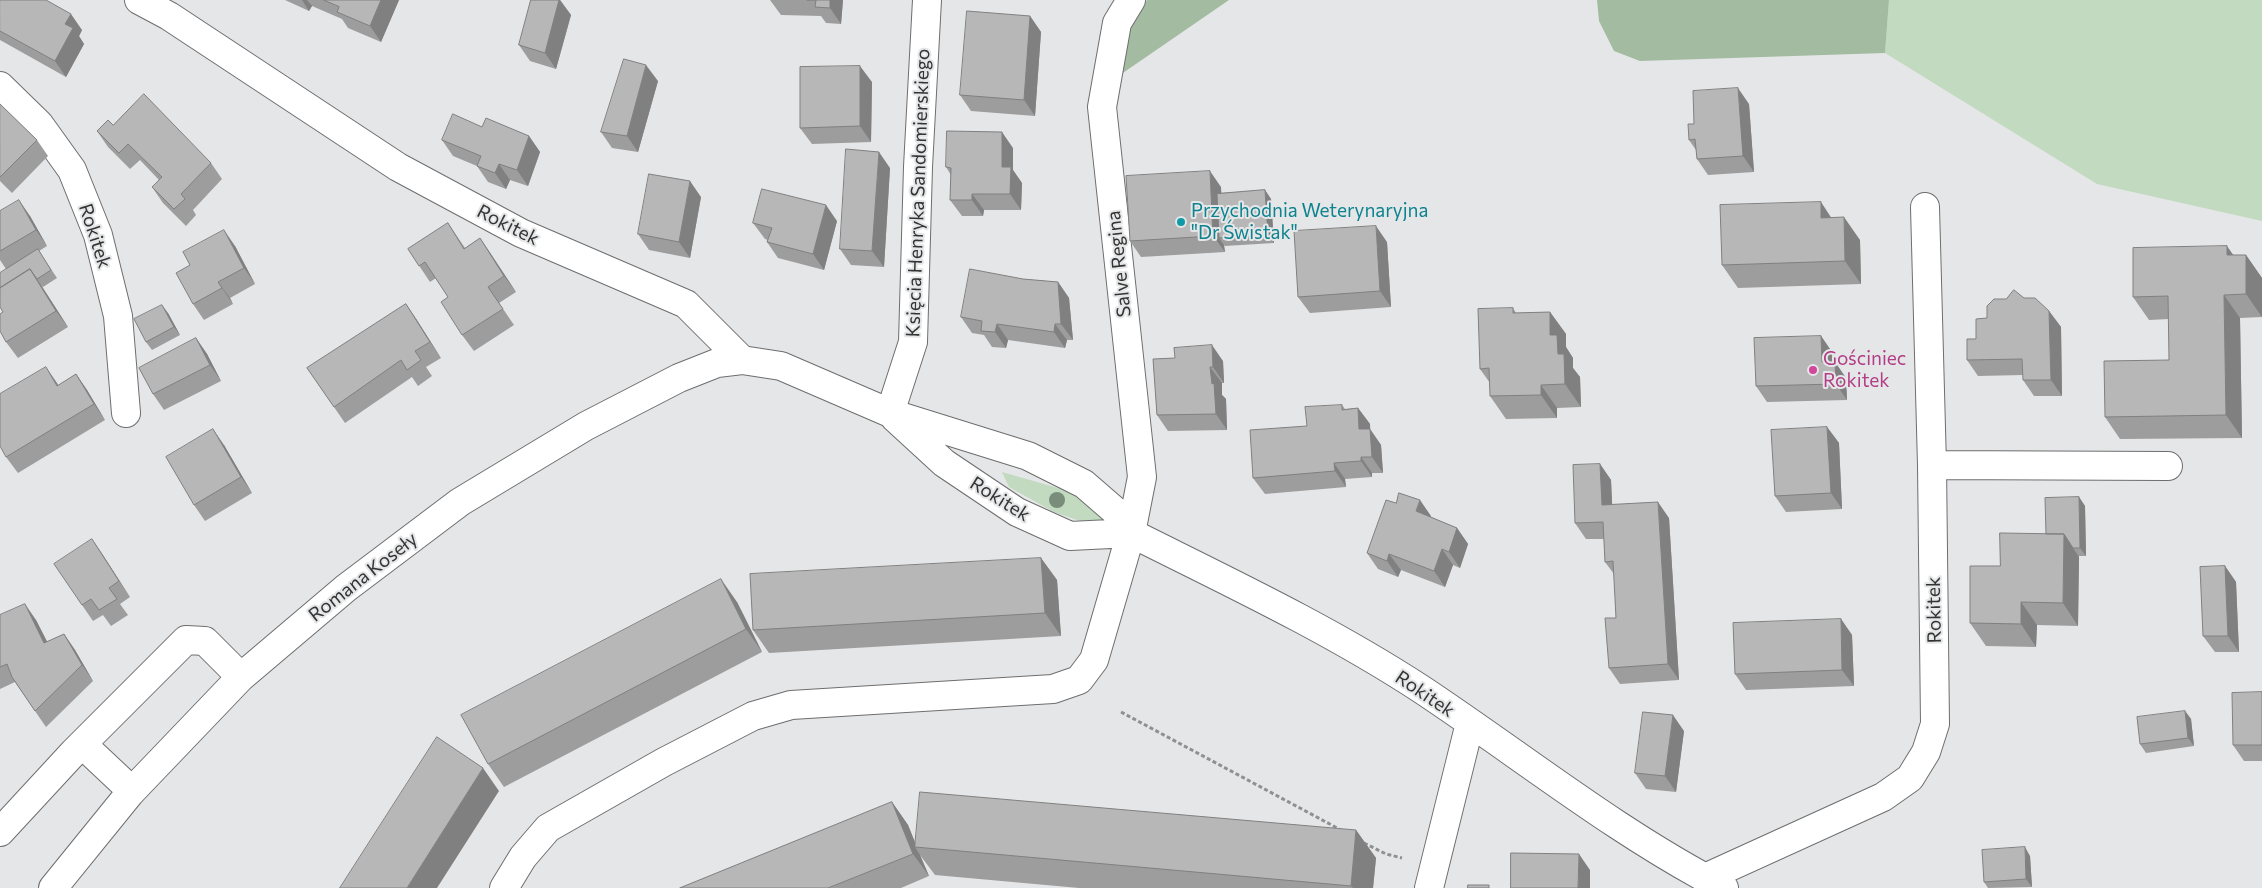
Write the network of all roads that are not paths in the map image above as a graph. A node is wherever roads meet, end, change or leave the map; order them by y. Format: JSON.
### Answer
{"nodes":[{"id":1,"x":139,"y":0,"type":"edge"},
{"id":2,"x":927,"y":0,"type":"edge"},
{"id":3,"x":1132,"y":0,"type":"edge"},
{"id":4,"x":1113,"y":12,"type":"edge"},
{"id":5,"x":0,"y":86,"type":"edge"},
{"id":6,"x":1925,"y":207,"type":"dead end"},
{"id":7,"x":742,"y":360,"type":"junction"},
{"id":8,"x":126,"y":413,"type":"dead end"},
{"id":9,"x":890,"y":413,"type":"junction"},
{"id":10,"x":1932,"y":465,"type":"junction"},
{"id":11,"x":2168,"y":466,"type":"dead end"},
{"id":12,"x":1131,"y":533,"type":"junction"},
{"id":13,"x":241,"y":678,"type":"junction"},
{"id":14,"x":1470,"y":723,"type":"junction"},
{"id":15,"x":82,"y":744,"type":"junction"},
{"id":16,"x":132,"y":791,"type":"junction"},
{"id":17,"x":0,"y":832,"type":"edge"},
{"id":18,"x":1715,"y":883,"type":"edge"},
{"id":19,"x":54,"y":888,"type":"edge"},
{"id":20,"x":504,"y":888,"type":"edge"},
{"id":21,"x":1429,"y":888,"type":"edge"}],
"edges":[{"from":1,"to":7,"type":"street","name":"Rokitek"},
{"from":2,"to":9,"type":"street","name":"Księcia Henryka Sandomierskiego"},
{"from":3,"to":4,"type":"street","name":"Salve Regina"},
{"from":4,"to":12,"type":"street","name":"Salve Regina"},
{"from":5,"to":8,"type":"street","name":"Rokitek"},
{"from":6,"to":10,"type":"street","name":"Rokitek"},
{"from":7,"to":9,"type":"street","name":"Rokitek"},
{"from":7,"to":13,"type":"street","name":"Romana Koseły"},
{"from":9,"to":12,"type":"street","name":"Rokitek"},
{"from":9,"to":12,"type":"street","name":"Rokitek"},
{"from":10,"to":11,"type":"street"},
{"from":10,"to":18,"type":"street","name":"Rokitek"},
{"from":12,"to":14,"type":"street","name":"Rokitek"},
{"from":12,"to":20,"type":"street","name":"Salve Regina"},
{"from":13,"to":15,"type":"street"},
{"from":13,"to":16,"type":"street","name":"Romana Koseły"},
{"from":14,"to":18,"type":"street","name":"Rokitek"},
{"from":14,"to":21,"type":"street"},
{"from":15,"to":16,"type":"street"},
{"from":15,"to":17,"type":"street"},
{"from":16,"to":19,"type":"street","name":"Romana Koseły"}]}
